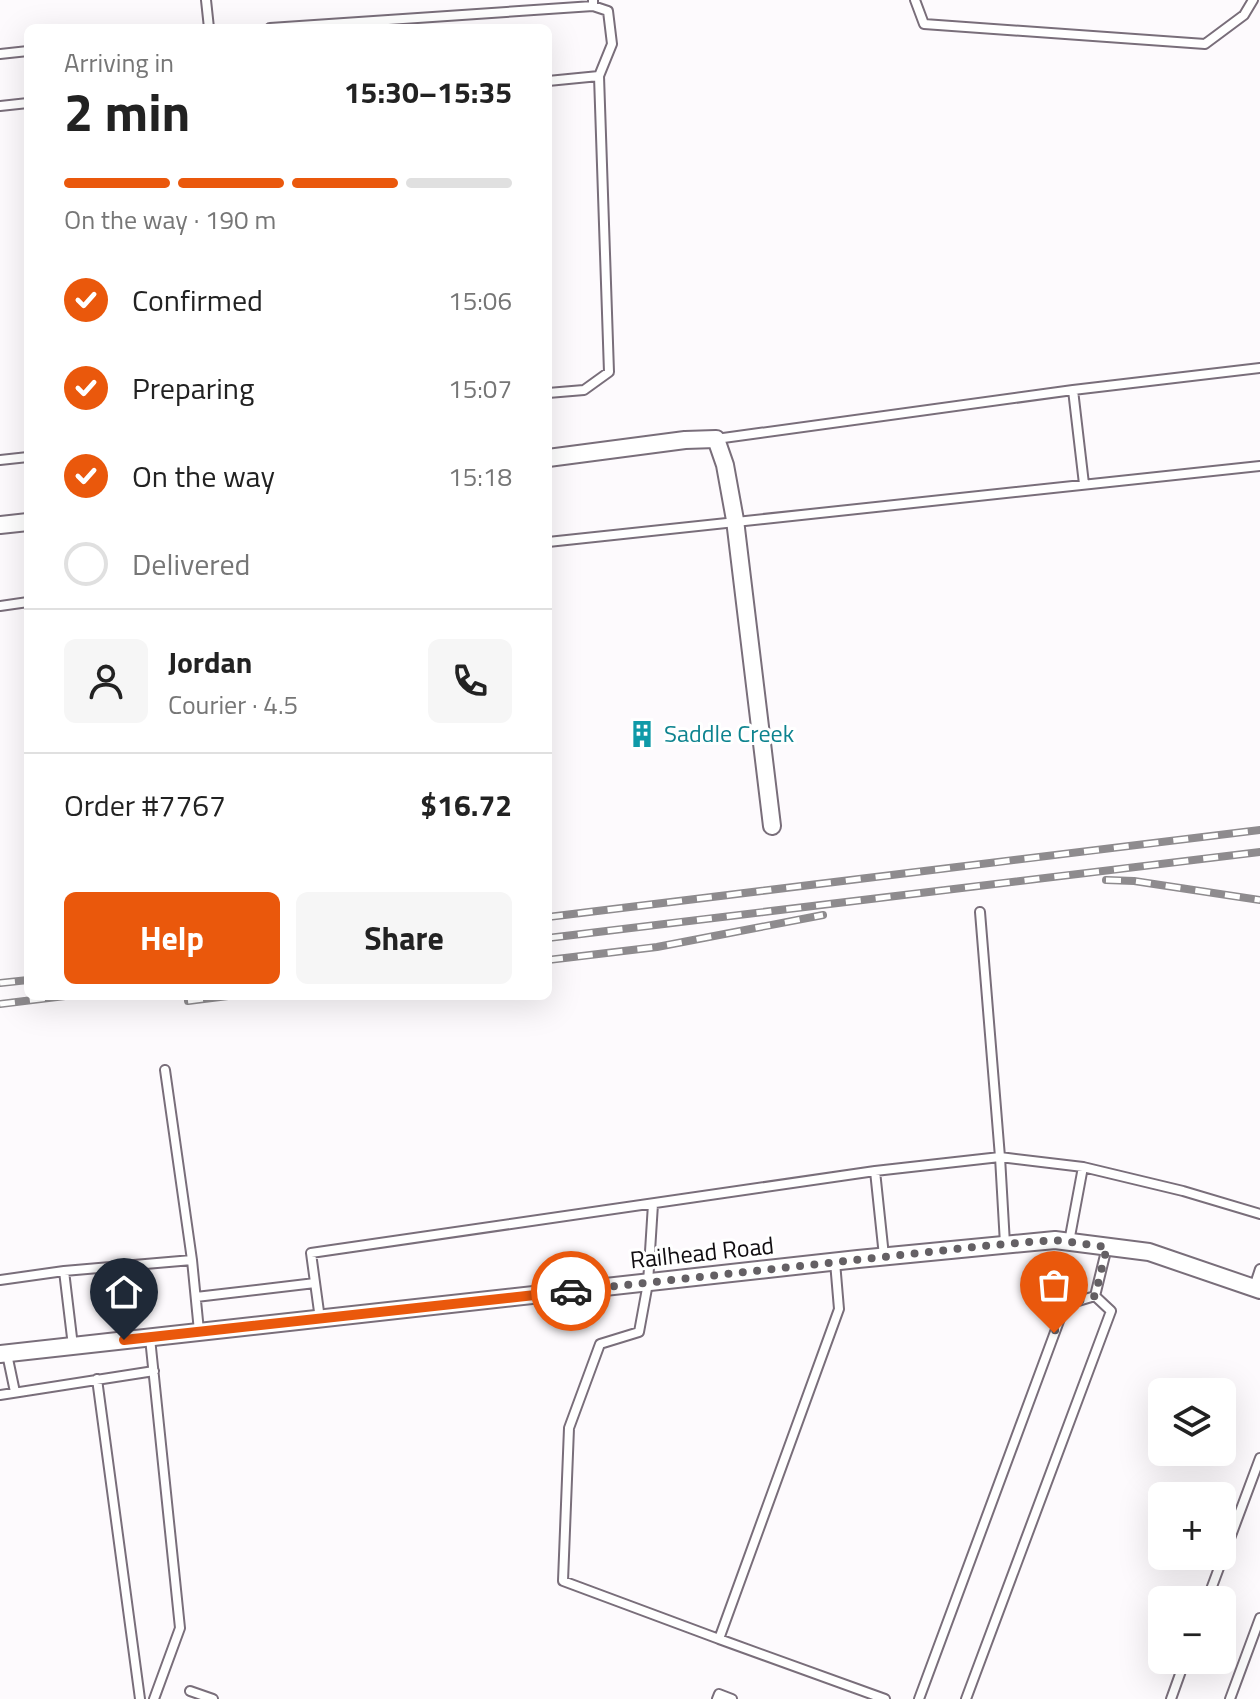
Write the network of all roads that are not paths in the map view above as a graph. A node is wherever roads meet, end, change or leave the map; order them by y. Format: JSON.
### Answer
{"nodes":[{"id":1,"x":206,"y":0,"type":"edge"},
{"id":2,"x":915,"y":0,"type":"edge"},
{"id":3,"x":1253,"y":0,"type":"edge"},
{"id":4,"x":593,"y":3,"type":"edge"},
{"id":5,"x":426,"y":17,"type":"junction"},
{"id":6,"x":209,"y":24,"type":"edge"},
{"id":7,"x":327,"y":24,"type":"edge"},
{"id":8,"x":428,"y":24,"type":"edge"},
{"id":9,"x":24,"y":51,"type":"edge"},
{"id":10,"x":0,"y":54,"type":"edge"},
{"id":11,"x":599,"y":76,"type":"junction"},
{"id":12,"x":552,"y":81,"type":"edge"},
{"id":13,"x":24,"y":103,"type":"edge"},
{"id":14,"x":0,"y":106,"type":"edge"},
{"id":15,"x":1260,"y":368,"type":"edge"},
{"id":16,"x":1073,"y":390,"type":"junction"},
{"id":17,"x":552,"y":393,"type":"edge"},
{"id":18,"x":716,"y":439,"type":"junction"},
{"id":19,"x":24,"y":457,"type":"edge"},
{"id":20,"x":552,"y":457,"type":"edge"},
{"id":21,"x":0,"y":460,"type":"edge"},
{"id":22,"x":1260,"y":466,"type":"edge"},
{"id":23,"x":1084,"y":484,"type":"junction"},
{"id":24,"x":735,"y":520,"type":"junction"},
{"id":25,"x":24,"y":522,"type":"edge"},
{"id":26,"x":0,"y":525,"type":"edge"},
{"id":27,"x":552,"y":542,"type":"edge"},
{"id":28,"x":24,"y":603,"type":"edge"},
{"id":29,"x":0,"y":606,"type":"edge"},
{"id":30,"x":772,"y":826,"type":"dead end"},
{"id":31,"x":980,"y":912,"type":"dead end"},
{"id":32,"x":165,"y":1070,"type":"dead end"},
{"id":33,"x":1000,"y":1157,"type":"junction"},
{"id":34,"x":1083,"y":1167,"type":"junction"},
{"id":35,"x":875,"y":1171,"type":"junction"},
{"id":36,"x":653,"y":1204,"type":"junction"},
{"id":37,"x":1260,"y":1214,"type":"edge"},
{"id":38,"x":1069,"y":1242,"type":"junction"},
{"id":39,"x":1005,"y":1244,"type":"junction"},
{"id":40,"x":1107,"y":1247,"type":"junction"},
{"id":41,"x":884,"y":1256,"type":"junction"},
{"id":42,"x":192,"y":1260,"type":"junction"},
{"id":43,"x":835,"y":1262,"type":"junction"},
{"id":44,"x":1260,"y":1269,"type":"edge"},
{"id":45,"x":64,"y":1271,"type":"junction"},
{"id":46,"x":0,"y":1280,"type":"edge"},
{"id":47,"x":315,"y":1283,"type":"junction"},
{"id":48,"x":648,"y":1283,"type":"junction"},
{"id":49,"x":1257,"y":1288,"type":"edge"},
{"id":50,"x":1095,"y":1296,"type":"junction"},
{"id":51,"x":196,"y":1297,"type":"junction"},
{"id":52,"x":320,"y":1319,"type":"junction"},
{"id":53,"x":199,"y":1331,"type":"junction"},
{"id":54,"x":150,"y":1337,"type":"junction"},
{"id":55,"x":73,"y":1346,"type":"junction"},
{"id":56,"x":4,"y":1353,"type":"edge"},
{"id":57,"x":154,"y":1371,"type":"junction"},
{"id":58,"x":97,"y":1379,"type":"junction"},
{"id":59,"x":15,"y":1392,"type":"junction"},
{"id":60,"x":0,"y":1395,"type":"edge"},
{"id":61,"x":1260,"y":1458,"type":"edge"},
{"id":62,"x":1212,"y":1586,"type":"edge"},
{"id":63,"x":1260,"y":1618,"type":"edge"},
{"id":64,"x":719,"y":1639,"type":"junction"},
{"id":65,"x":1180,"y":1674,"type":"edge"},
{"id":66,"x":190,"y":1691,"type":"dead end"},
{"id":67,"x":140,"y":1699,"type":"edge"},
{"id":68,"x":154,"y":1699,"type":"edge"},
{"id":69,"x":213,"y":1699,"type":"edge"},
{"id":70,"x":717,"y":1699,"type":"edge"},
{"id":71,"x":732,"y":1699,"type":"edge"},
{"id":72,"x":885,"y":1699,"type":"edge"},
{"id":73,"x":919,"y":1699,"type":"edge"},
{"id":74,"x":966,"y":1699,"type":"edge"},
{"id":75,"x":1171,"y":1699,"type":"edge"},
{"id":76,"x":1230,"y":1699,"type":"edge"}],
"edges":[{"from":1,"to":6,"type":"lane"},
{"from":2,"to":3,"type":"lane"},
{"from":4,"to":5,"type":"lane"},
{"from":4,"to":11,"type":"lane"},
{"from":5,"to":7,"type":"lane"},
{"from":5,"to":8,"type":"lane"},
{"from":9,"to":10,"type":"lane"},
{"from":11,"to":12,"type":"lane"},
{"from":11,"to":17,"type":"lane"},
{"from":13,"to":14,"type":"lane"},
{"from":15,"to":16,"type":"lane"},
{"from":16,"to":18,"type":"lane"},
{"from":16,"to":23,"type":"lane"},
{"from":18,"to":20,"type":"street"},
{"from":18,"to":24,"type":"street"},
{"from":19,"to":21,"type":"lane"},
{"from":22,"to":23,"type":"lane"},
{"from":23,"to":24,"type":"lane"},
{"from":24,"to":27,"type":"lane"},
{"from":24,"to":30,"type":"street"},
{"from":25,"to":26,"type":"street"},
{"from":28,"to":29,"type":"lane"},
{"from":31,"to":33,"type":"lane"},
{"from":32,"to":42,"type":"lane"},
{"from":33,"to":34,"type":"lane"},
{"from":33,"to":35,"type":"lane"},
{"from":33,"to":39,"type":"lane"},
{"from":34,"to":37,"type":"lane"},
{"from":34,"to":38,"type":"lane"},
{"from":35,"to":36,"type":"lane"},
{"from":35,"to":41,"type":"lane"},
{"from":36,"to":47,"type":"lane"},
{"from":36,"to":48,"type":"lane"},
{"from":38,"to":39,"type":"street","name":"Railhead Road"},
{"from":38,"to":40,"type":"street","name":"Railhead Road"},
{"from":39,"to":41,"type":"street","name":"Railhead Road"},
{"from":40,"to":49,"type":"street","name":"Railhead Road"},
{"from":40,"to":50,"type":"lane"},
{"from":41,"to":43,"type":"street","name":"Railhead Road"},
{"from":42,"to":45,"type":"lane"},
{"from":42,"to":51,"type":"lane"},
{"from":43,"to":48,"type":"street","name":"Railhead Road"},
{"from":43,"to":64,"type":"lane"},
{"from":44,"to":49,"type":"lane"},
{"from":45,"to":46,"type":"lane"},
{"from":45,"to":55,"type":"lane"},
{"from":47,"to":51,"type":"lane"},
{"from":47,"to":52,"type":"lane"},
{"from":48,"to":52,"type":"street","name":"Railhead Road"},
{"from":48,"to":64,"type":"lane"},
{"from":50,"to":73,"type":"lane"},
{"from":50,"to":74,"type":"lane"},
{"from":51,"to":53,"type":"lane"},
{"from":52,"to":53,"type":"street","name":"Railhead Road"},
{"from":53,"to":54,"type":"street","name":"Railhead Road"},
{"from":54,"to":55,"type":"street","name":"Railhead Road"},
{"from":54,"to":57,"type":"lane"},
{"from":55,"to":56,"type":"street","name":"Railhead Road"},
{"from":56,"to":59,"type":"lane"},
{"from":57,"to":58,"type":"lane"},
{"from":57,"to":68,"type":"lane"},
{"from":58,"to":59,"type":"lane"},
{"from":58,"to":67,"type":"lane"},
{"from":59,"to":60,"type":"lane"},
{"from":61,"to":62,"type":"lane"},
{"from":63,"to":76,"type":"lane"},
{"from":64,"to":72,"type":"lane"},
{"from":65,"to":75,"type":"lane"},
{"from":66,"to":69,"type":"lane"},
{"from":70,"to":71,"type":"lane"}]}
